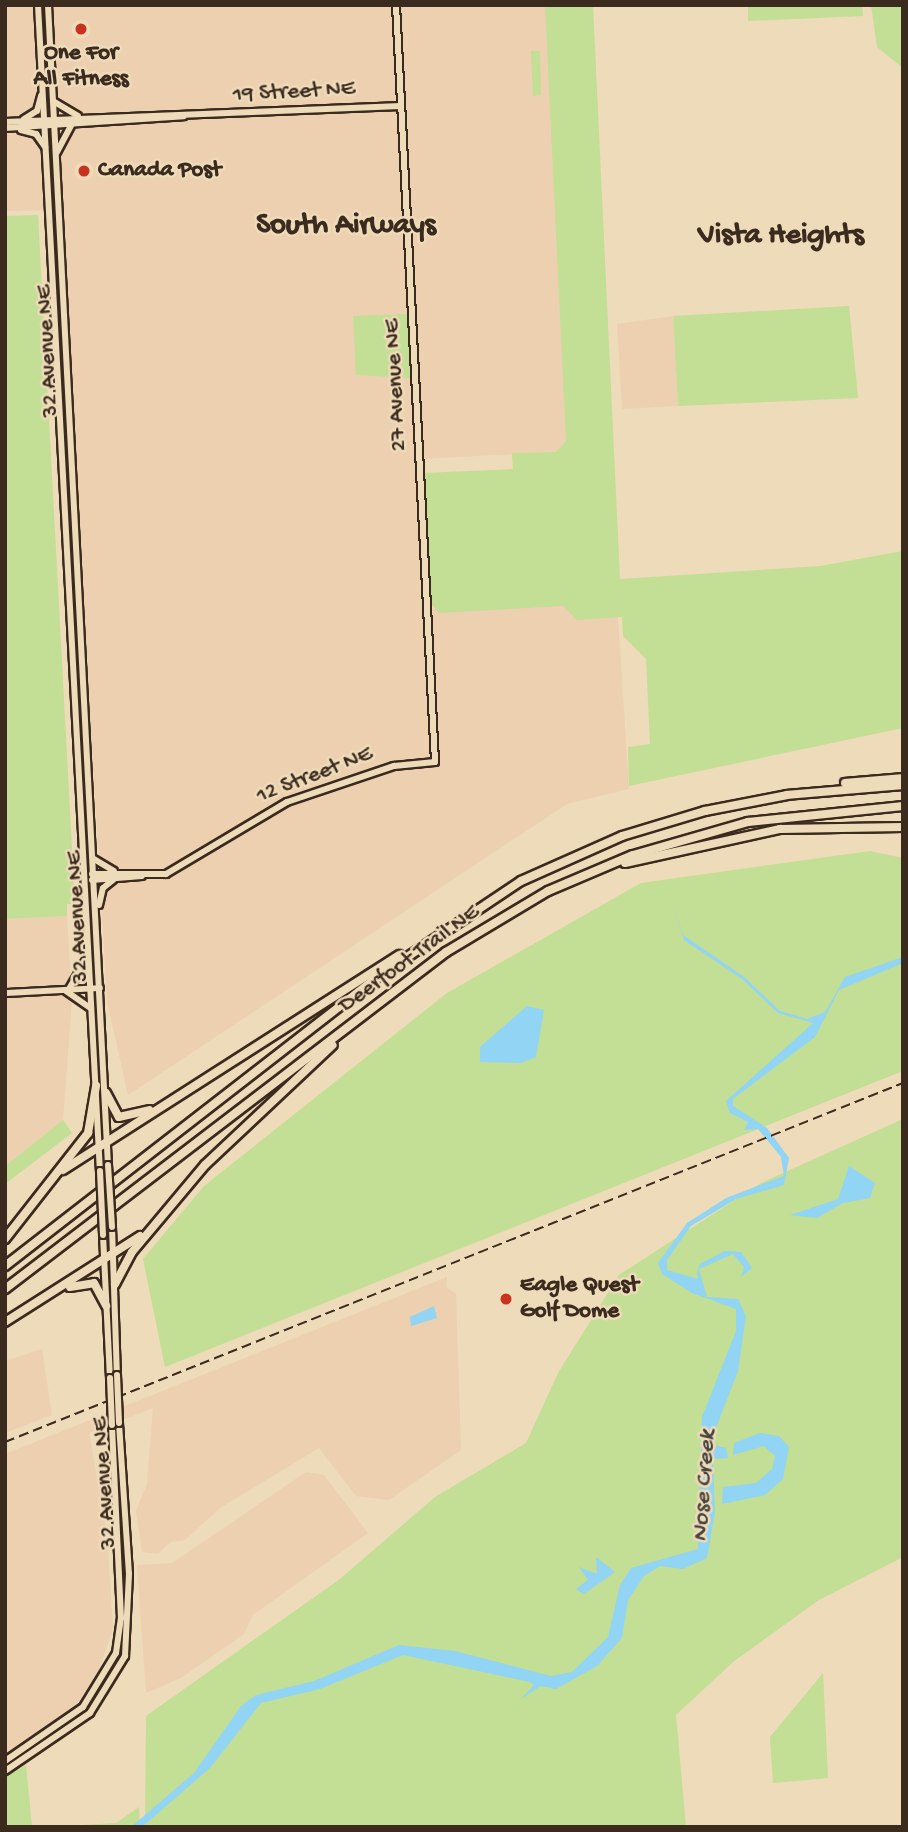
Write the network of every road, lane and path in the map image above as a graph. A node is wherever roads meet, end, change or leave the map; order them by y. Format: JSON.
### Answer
{"nodes":[{"id":1,"x":38,"y":5,"type":"edge"},
{"id":2,"x":48,"y":5,"type":"edge"},
{"id":3,"x":396,"y":5,"type":"edge"},
{"id":4,"x":43,"y":87,"type":"junction"},
{"id":5,"x":53,"y":102,"type":"junction"},
{"id":6,"x":401,"y":106,"type":"junction"},
{"id":7,"x":190,"y":115,"type":"junction"},
{"id":8,"x":82,"y":117,"type":"junction"},
{"id":9,"x":21,"y":120,"type":"junction"},
{"id":10,"x":5,"y":122,"type":"edge"},
{"id":11,"x":45,"y":122,"type":"junction"},
{"id":12,"x":53,"y":122,"type":"junction"},
{"id":13,"x":71,"y":125,"type":"junction"},
{"id":14,"x":5,"y":128,"type":"edge"},
{"id":15,"x":16,"y":128,"type":"junction"},
{"id":16,"x":46,"y":150,"type":"junction"},
{"id":17,"x":55,"y":158,"type":"junction"},
{"id":18,"x":435,"y":762,"type":"joint"},
{"id":19,"x":903,"y":778,"type":"edge"},
{"id":20,"x":903,"y":785,"type":"edge"},
{"id":21,"x":903,"y":806,"type":"edge"},
{"id":22,"x":903,"y":827,"type":"edge"},
{"id":23,"x":597,"y":846,"type":"junction"},
{"id":24,"x":93,"y":858,"type":"junction"},
{"id":25,"x":592,"y":873,"type":"junction"},
{"id":26,"x":117,"y":876,"type":"junction"},
{"id":27,"x":83,"y":877,"type":"junction"},
{"id":28,"x":94,"y":877,"type":"junction"},
{"id":29,"x":464,"y":915,"type":"junction"},
{"id":30,"x":97,"y":927,"type":"junction"},
{"id":31,"x":87,"y":953,"type":"junction"},
{"id":32,"x":100,"y":988,"type":"junction"},
{"id":33,"x":89,"y":989,"type":"junction"},
{"id":34,"x":67,"y":990,"type":"junction"},
{"id":35,"x":5,"y":993,"type":"edge"},
{"id":36,"x":90,"y":1008,"type":"junction"},
{"id":37,"x":341,"y":1034,"type":"junction"},
{"id":38,"x":96,"y":1086,"type":"junction"},
{"id":39,"x":193,"y":1090,"type":"junction"},
{"id":40,"x":106,"y":1093,"type":"junction"},
{"id":41,"x":108,"y":1142,"type":"junction"},
{"id":42,"x":99,"y":1145,"type":"junction"},
{"id":43,"x":63,"y":1170,"type":"junction"},
{"id":44,"x":154,"y":1224,"type":"junction"},
{"id":45,"x":5,"y":1239,"type":"edge"},
{"id":46,"x":114,"y":1248,"type":"junction"},
{"id":47,"x":103,"y":1259,"type":"junction"},
{"id":48,"x":5,"y":1266,"type":"edge"},
{"id":49,"x":115,"y":1284,"type":"junction"},
{"id":50,"x":5,"y":1290,"type":"edge"},
{"id":51,"x":106,"y":1306,"type":"junction"},
{"id":52,"x":5,"y":1322,"type":"edge"},
{"id":53,"x":113,"y":1376,"type":"junction"},
{"id":54,"x":116,"y":1424,"type":"junction"},
{"id":55,"x":5,"y":1761,"type":"edge"},
{"id":56,"x":5,"y":1771,"type":"edge"}],
"edges":[{"from":1,"to":4,"type":"main road","name":"32 Avenue NE"},
{"from":2,"to":5,"type":"main road","name":"32 Avenue NE"},
{"from":3,"to":6,"type":"main road","name":"27 Avenue NE"},
{"from":4,"to":9,"type":"main road"},
{"from":4,"to":11,"type":"main road","name":"32 Avenue NE"},
{"from":5,"to":8,"type":"main road"},
{"from":5,"to":12,"type":"main road","name":"32 Avenue NE"},
{"from":6,"to":7,"type":"main road","name":"19 Street NE"},
{"from":6,"to":18,"type":"main road","name":"27 Avenue NE"},
{"from":7,"to":8,"type":"main road","name":"19 Street NE"},
{"from":7,"to":13,"type":"main road","name":"19 Street NE"},
{"from":8,"to":12,"type":"main road","name":"19 Street NE"},
{"from":9,"to":10,"type":"main road","name":"19 Street NE"},
{"from":9,"to":11,"type":"main road","name":"19 Street NE"},
{"from":11,"to":12,"type":"main road","name":"19 Street NE"},
{"from":11,"to":15,"type":"main road","name":"19 Street NE"},
{"from":11,"to":16,"type":"main road","name":"32 Avenue NE"},
{"from":12,"to":13,"type":"main road","name":"19 Street NE"},
{"from":12,"to":17,"type":"main road","name":"32 Avenue NE"},
{"from":13,"to":17,"type":"main road"},
{"from":14,"to":15,"type":"main road","name":"19 Street NE"},
{"from":15,"to":16,"type":"main road"},
{"from":16,"to":27,"type":"main road","name":"32 Avenue NE"},
{"from":17,"to":24,"type":"main road","name":"32 Avenue NE"},
{"from":18,"to":26,"type":"main road","name":"12 Street NE"},
{"from":19,"to":23,"type":"highway"},
{"from":20,"to":23,"type":"highway","name":"Deerfoot Trail NE"},
{"from":21,"to":25,"type":"highway","name":"Deerfoot Trail NE"},
{"from":22,"to":25,"type":"highway"},
{"from":23,"to":29,"type":"highway","name":"Deerfoot Trail NE"},
{"from":24,"to":26,"type":"main road"},
{"from":24,"to":28,"type":"main road","name":"32 Avenue NE"},
{"from":25,"to":37,"type":"highway","name":"Deerfoot Trail NE"},
{"from":26,"to":28,"type":"main road","name":"12 Street NE"},
{"from":26,"to":30,"type":"main road"},
{"from":27,"to":28,"type":"main road","name":"12 Street NE"},
{"from":27,"to":31,"type":"main road","name":"32 Avenue NE"},
{"from":28,"to":30,"type":"main road","name":"32 Avenue NE"},
{"from":29,"to":39,"type":"highway"},
{"from":29,"to":48,"type":"highway","name":"Deerfoot Trail NE"},
{"from":30,"to":32,"type":"main road","name":"32 Avenue NE"},
{"from":31,"to":33,"type":"main road","name":"32 Avenue NE"},
{"from":31,"to":34,"type":"main road"},
{"from":32,"to":33,"type":"main road"},
{"from":32,"to":40,"type":"main road","name":"32 Avenue NE"},
{"from":33,"to":34,"type":"main road"},
{"from":33,"to":36,"type":"main road","name":"32 Avenue NE"},
{"from":34,"to":35,"type":"main road"},
{"from":34,"to":36,"type":"main road"},
{"from":36,"to":38,"type":"main road","name":"32 Avenue NE"},
{"from":37,"to":44,"type":"highway"},
{"from":37,"to":50,"type":"highway","name":"Deerfoot Trail NE"},
{"from":38,"to":42,"type":"main road","name":"32 Avenue NE"},
{"from":38,"to":43,"type":"highway"},
{"from":39,"to":40,"type":"highway"},
{"from":39,"to":41,"type":"highway"},
{"from":40,"to":41,"type":"main road","name":"32 Avenue NE"},
{"from":41,"to":42,"type":"highway"},
{"from":41,"to":46,"type":"main road","name":"32 Avenue NE","bridge":true},
{"from":42,"to":43,"type":"highway"},
{"from":42,"to":47,"type":"main road","name":"32 Avenue NE","bridge":true},
{"from":43,"to":45,"type":"highway"},
{"from":44,"to":46,"type":"highway"},
{"from":44,"to":49,"type":"highway"},
{"from":46,"to":47,"type":"highway"},
{"from":46,"to":49,"type":"main road","name":"32 Avenue NE"},
{"from":47,"to":51,"type":"main road","name":"32 Avenue NE"},
{"from":47,"to":52,"type":"highway"},
{"from":49,"to":53,"type":"main road","name":"32 Avenue NE"},
{"from":51,"to":52,"type":"highway"},
{"from":51,"to":53,"type":"main road","name":"32 Avenue NE"},
{"from":53,"to":54,"type":"main road","name":"32 Avenue NE","bridge":true},
{"from":54,"to":55,"type":"main road","name":"32 Avenue NE"},
{"from":54,"to":56,"type":"main road","name":"32 Avenue NE"}]}
